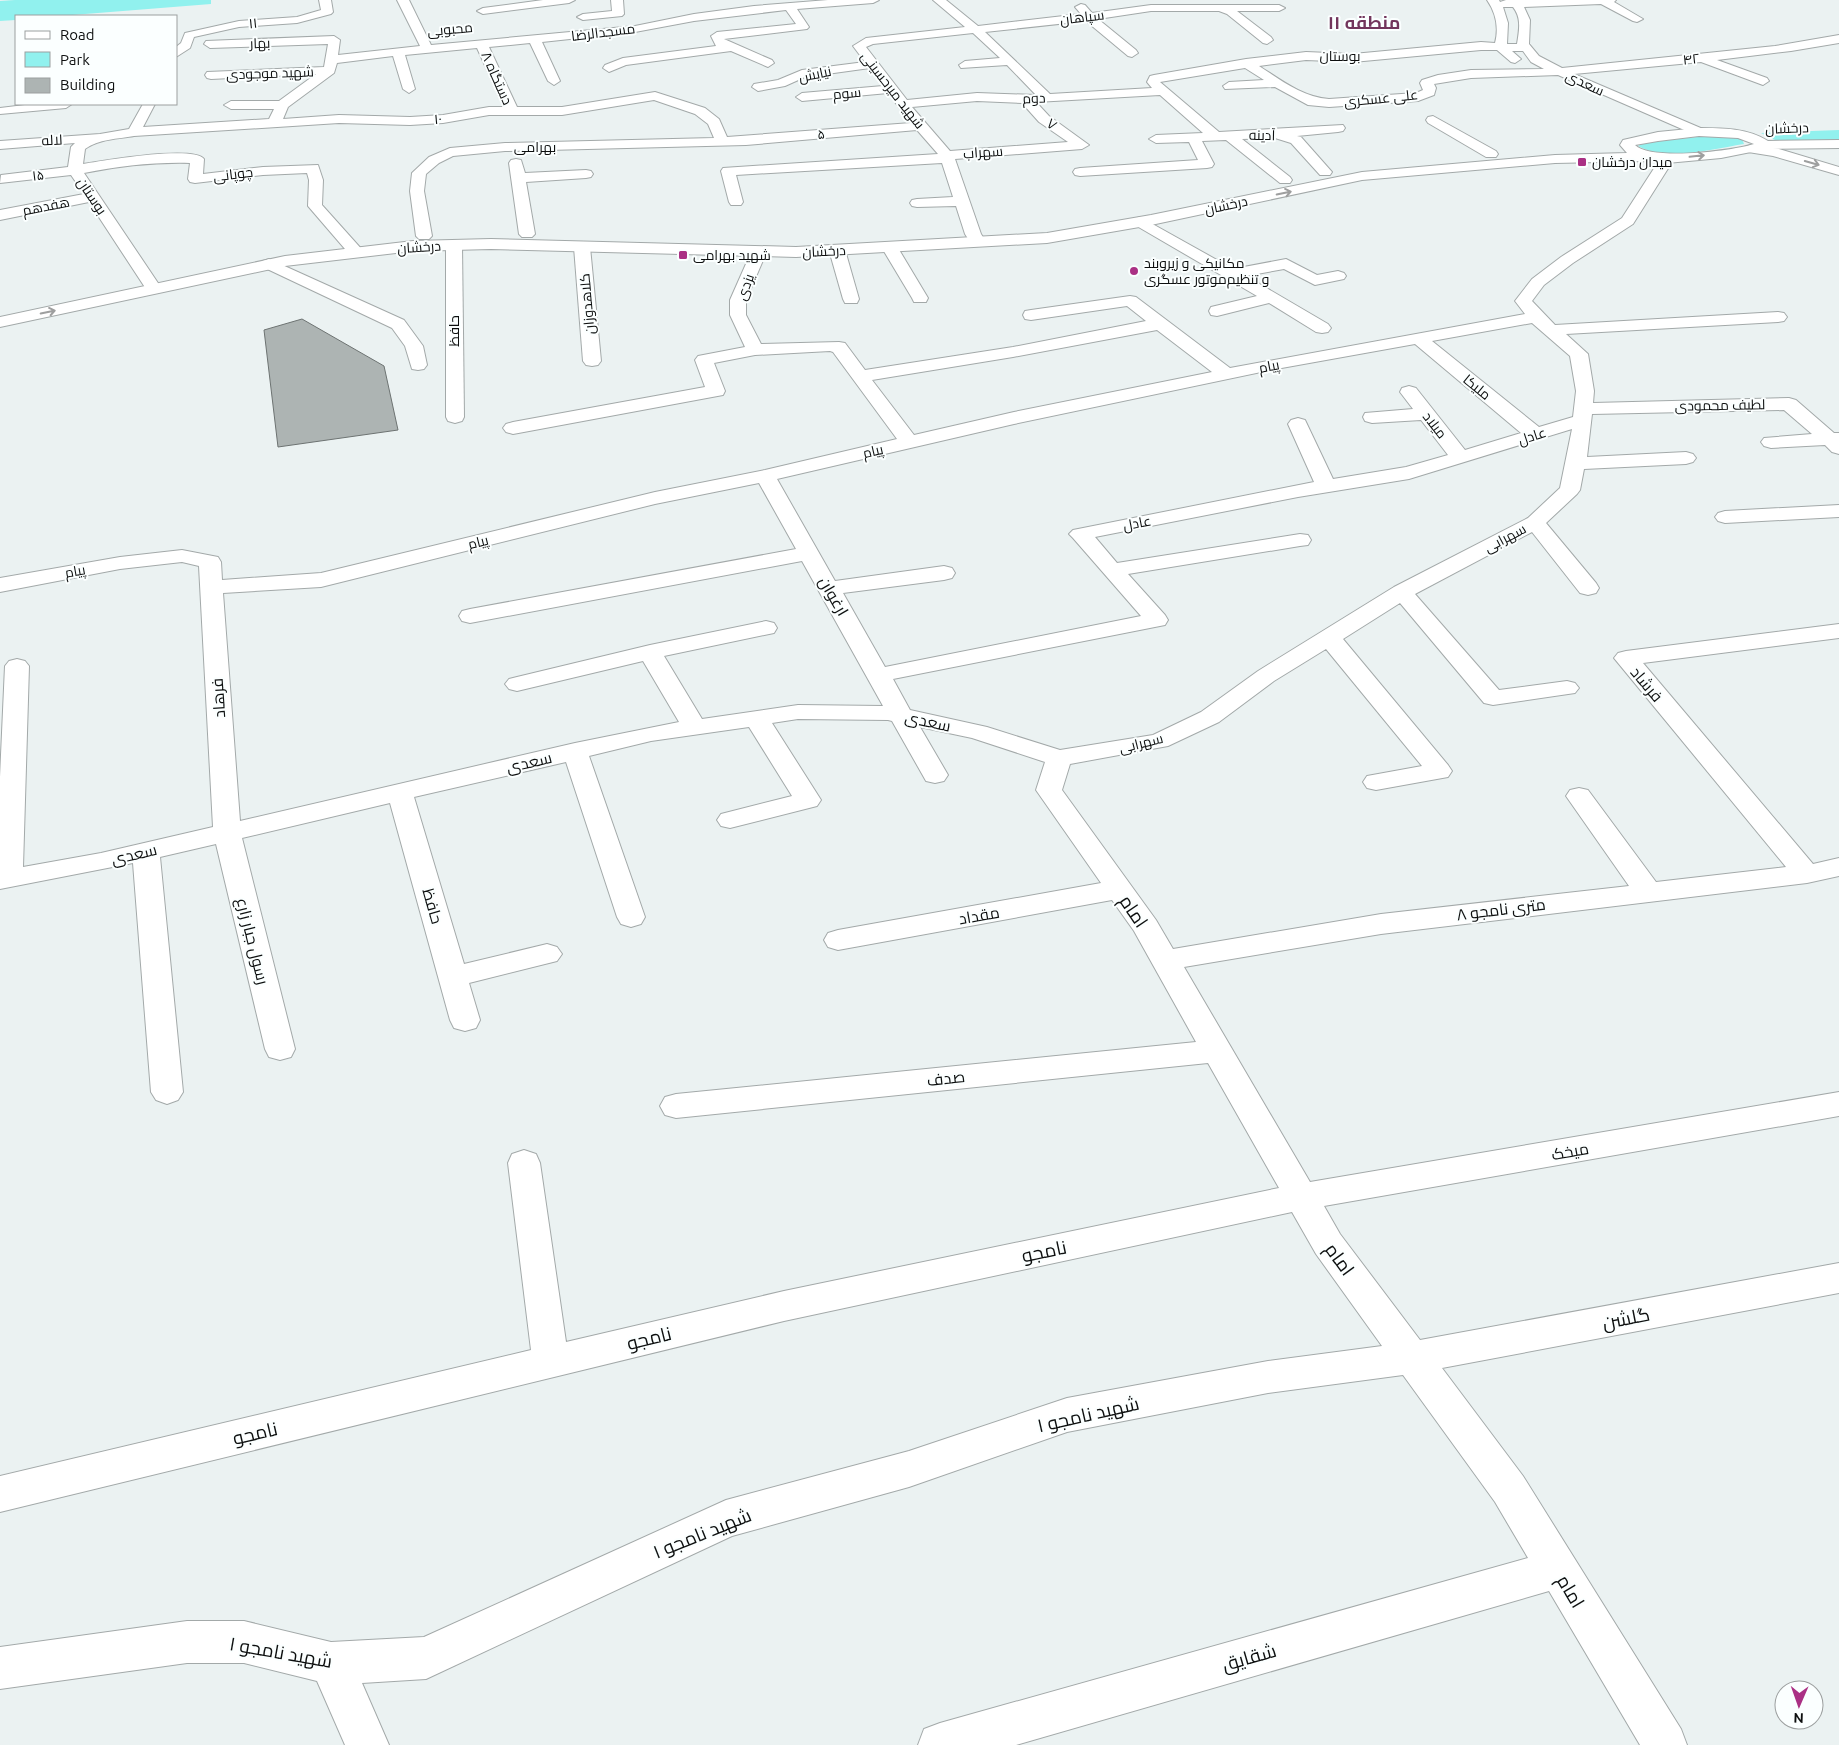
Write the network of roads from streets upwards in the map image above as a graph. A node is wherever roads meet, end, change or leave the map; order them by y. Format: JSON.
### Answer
{"nodes":[{"id":1,"x":404,"y":0,"type":"edge"},
{"id":2,"x":569,"y":0,"type":"edge"},
{"id":3,"x":617,"y":0,"type":"edge"},
{"id":4,"x":873,"y":0,"type":"edge"},
{"id":5,"x":1602,"y":0,"type":"edge"},
{"id":6,"x":1610,"y":0,"type":"edge"},
{"id":7,"x":941,"y":1,"type":"edge"},
{"id":8,"x":960,"y":1,"type":"edge"},
{"id":9,"x":1494,"y":2,"type":"edge"},
{"id":10,"x":1515,"y":2,"type":"edge"},
{"id":11,"x":1079,"y":4,"type":"dead end"},
{"id":12,"x":1149,"y":4,"type":"edge"},
{"id":13,"x":790,"y":7,"type":"junction"},
{"id":14,"x":1220,"y":8,"type":"junction"},
{"id":15,"x":1279,"y":8,"type":"dead end"},
{"id":16,"x":669,"y":9,"type":"dead end"},
{"id":17,"x":483,"y":12,"type":"dead end"},
{"id":18,"x":331,"y":14,"type":"edge"},
{"id":19,"x":1089,"y":17,"type":"junction"},
{"id":20,"x":575,"y":18,"type":"dead end"},
{"id":21,"x":1165,"y":18,"type":"dead end"},
{"id":22,"x":1637,"y":19,"type":"dead end"},
{"id":23,"x":297,"y":20,"type":"junction"},
{"id":24,"x":679,"y":20,"type":"junction"},
{"id":25,"x":1065,"y":20,"type":"junction"},
{"id":26,"x":1261,"y":22,"type":"dead end"},
{"id":27,"x":1227,"y":23,"type":"dead end"},
{"id":28,"x":1245,"y":23,"type":"junction"},
{"id":29,"x":975,"y":30,"type":"junction"},
{"id":30,"x":1081,"y":31,"type":"dead end"},
{"id":31,"x":269,"y":35,"type":"dead end"},
{"id":32,"x":1839,"y":39,"type":"edge"},
{"id":33,"x":334,"y":40,"type":"junction"},
{"id":34,"x":535,"y":40,"type":"junction"},
{"id":35,"x":1267,"y":40,"type":"dead end"},
{"id":36,"x":482,"y":45,"type":"junction"},
{"id":37,"x":731,"y":47,"type":"junction"},
{"id":38,"x":1500,"y":47,"type":"junction"},
{"id":39,"x":1527,"y":48,"type":"junction"},
{"id":40,"x":181,"y":49,"type":"edge"},
{"id":41,"x":427,"y":49,"type":"junction"},
{"id":42,"x":398,"y":52,"type":"junction"},
{"id":43,"x":1132,"y":53,"type":"dead end"},
{"id":44,"x":751,"y":54,"type":"junction"},
{"id":45,"x":1700,"y":58,"type":"junction"},
{"id":46,"x":713,"y":60,"type":"dead end"},
{"id":47,"x":1009,"y":61,"type":"junction"},
{"id":48,"x":768,"y":63,"type":"dead end"},
{"id":49,"x":873,"y":64,"type":"junction"},
{"id":50,"x":1246,"y":64,"type":"junction"},
{"id":51,"x":331,"y":65,"type":"junction"},
{"id":52,"x":965,"y":65,"type":"dead end"},
{"id":53,"x":609,"y":68,"type":"dead end"},
{"id":54,"x":1560,"y":71,"type":"junction"},
{"id":55,"x":1543,"y":72,"type":"junction"},
{"id":56,"x":211,"y":75,"type":"dead end"},
{"id":57,"x":554,"y":81,"type":"dead end"},
{"id":58,"x":1763,"y":81,"type":"dead end"},
{"id":59,"x":1278,"y":83,"type":"junction"},
{"id":60,"x":1230,"y":86,"type":"dead end"},
{"id":61,"x":758,"y":87,"type":"dead end"},
{"id":62,"x":409,"y":89,"type":"dead end"},
{"id":63,"x":893,"y":89,"type":"junction"},
{"id":64,"x":1164,"y":91,"type":"junction"},
{"id":65,"x":802,"y":97,"type":"dead end"},
{"id":66,"x":1046,"y":97,"type":"junction"},
{"id":67,"x":1026,"y":99,"type":"junction"},
{"id":68,"x":904,"y":104,"type":"junction"},
{"id":69,"x":57,"y":105,"type":"edge"},
{"id":70,"x":148,"y":105,"type":"edge"},
{"id":71,"x":231,"y":105,"type":"dead end"},
{"id":72,"x":282,"y":105,"type":"junction"},
{"id":73,"x":512,"y":110,"type":"junction"},
{"id":74,"x":3,"y":111,"type":"dead end"},
{"id":75,"x":1433,"y":120,"type":"dead end"},
{"id":76,"x":274,"y":123,"type":"junction"},
{"id":77,"x":920,"y":126,"type":"junction"},
{"id":78,"x":1338,"y":128,"type":"dead end"},
{"id":79,"x":1766,"y":128,"type":"dead end"},
{"id":80,"x":134,"y":132,"type":"junction"},
{"id":81,"x":1698,"y":132,"type":"junction"},
{"id":82,"x":1736,"y":132,"type":"junction"},
{"id":83,"x":1276,"y":134,"type":"junction"},
{"id":84,"x":1222,"y":136,"type":"junction"},
{"id":85,"x":103,"y":137,"type":"junction"},
{"id":86,"x":1193,"y":137,"type":"junction"},
{"id":87,"x":1658,"y":137,"type":"junction"},
{"id":88,"x":1156,"y":139,"type":"dead end"},
{"id":89,"x":1636,"y":140,"type":"junction"},
{"id":90,"x":722,"y":141,"type":"junction"},
{"id":91,"x":0,"y":144,"type":"edge"},
{"id":92,"x":1082,"y":144,"type":"joint"},
{"id":93,"x":1839,"y":144,"type":"edge"},
{"id":94,"x":1759,"y":147,"type":"junction"},
{"id":95,"x":1491,"y":154,"type":"junction"},
{"id":96,"x":947,"y":156,"type":"junction"},
{"id":97,"x":1657,"y":158,"type":"junction"},
{"id":98,"x":1838,"y":168,"type":"edge"},
{"id":99,"x":75,"y":170,"type":"junction"},
{"id":100,"x":1080,"y":172,"type":"dead end"},
{"id":101,"x":1324,"y":172,"type":"junction"},
{"id":102,"x":586,"y":174,"type":"dead end"},
{"id":103,"x":1,"y":179,"type":"edge"},
{"id":104,"x":1285,"y":180,"type":"junction"},
{"id":105,"x":93,"y":197,"type":"junction"},
{"id":106,"x":962,"y":201,"type":"junction"},
{"id":107,"x":736,"y":202,"type":"dead end"},
{"id":108,"x":917,"y":202,"type":"dead end"},
{"id":109,"x":0,"y":215,"type":"edge"},
{"id":110,"x":1140,"y":222,"type":"junction"},
{"id":111,"x":527,"y":234,"type":"junction"},
{"id":112,"x":424,"y":236,"type":"junction"},
{"id":113,"x":975,"y":238,"type":"junction"},
{"id":114,"x":454,"y":245,"type":"junction"},
{"id":115,"x":582,"y":247,"type":"junction"},
{"id":116,"x":353,"y":248,"type":"junction"},
{"id":117,"x":890,"y":248,"type":"junction"},
{"id":118,"x":838,"y":250,"type":"junction"},
{"id":119,"x":759,"y":251,"type":"junction"},
{"id":120,"x":269,"y":264,"type":"junction"},
{"id":121,"x":1231,"y":274,"type":"junction"},
{"id":122,"x":1338,"y":276,"type":"dead end"},
{"id":123,"x":150,"y":283,"type":"junction"},
{"id":124,"x":59,"y":294,"type":"dead end"},
{"id":125,"x":1272,"y":297,"type":"junction"},
{"id":126,"x":920,"y":298,"type":"dead end"},
{"id":127,"x":851,"y":299,"type":"dead end"},
{"id":128,"x":1217,"y":311,"type":"dead end"},
{"id":129,"x":1031,"y":315,"type":"dead end"},
{"id":130,"x":1778,"y":317,"type":"dead end"},
{"id":131,"x":0,"y":322,"type":"edge"},
{"id":132,"x":1543,"y":323,"type":"junction"},
{"id":133,"x":1159,"y":324,"type":"junction"},
{"id":134,"x":1322,"y":328,"type":"dead end"},
{"id":135,"x":1418,"y":338,"type":"junction"},
{"id":136,"x":755,"y":350,"type":"junction"},
{"id":137,"x":592,"y":361,"type":"dead end"},
{"id":138,"x":418,"y":365,"type":"dead end"},
{"id":139,"x":1226,"y":374,"type":"junction"},
{"id":140,"x":861,"y":376,"type":"junction"},
{"id":141,"x":1408,"y":392,"type":"dead end"},
{"id":142,"x":1426,"y":414,"type":"junction"},
{"id":143,"x":1583,"y":414,"type":"junction"},
{"id":144,"x":455,"y":417,"type":"dead end"},
{"id":145,"x":1372,"y":417,"type":"dead end"},
{"id":146,"x":1298,"y":424,"type":"dead end"},
{"id":147,"x":513,"y":428,"type":"dead end"},
{"id":148,"x":1536,"y":435,"type":"junction"},
{"id":149,"x":910,"y":442,"type":"junction"},
{"id":150,"x":1771,"y":442,"type":"dead end"},
{"id":151,"x":1836,"y":442,"type":"edge"},
{"id":152,"x":1461,"y":458,"type":"junction"},
{"id":153,"x":1686,"y":458,"type":"dead end"},
{"id":154,"x":1575,"y":464,"type":"junction"},
{"id":155,"x":765,"y":476,"type":"junction"},
{"id":156,"x":1326,"y":487,"type":"junction"},
{"id":157,"x":1839,"y":511,"type":"edge"},
{"id":158,"x":1725,"y":517,"type":"dead end"},
{"id":159,"x":1535,"y":522,"type":"junction"},
{"id":160,"x":1300,"y":540,"type":"dead end"},
{"id":161,"x":809,"y":553,"type":"junction"},
{"id":162,"x":210,"y":562,"type":"joint"},
{"id":163,"x":1112,"y":570,"type":"junction"},
{"id":164,"x":944,"y":573,"type":"dead end"},
{"id":165,"x":0,"y":585,"type":"edge"},
{"id":166,"x":212,"y":587,"type":"junction"},
{"id":167,"x":829,"y":588,"type":"junction"},
{"id":168,"x":1588,"y":588,"type":"dead end"},
{"id":169,"x":1402,"y":592,"type":"junction"},
{"id":170,"x":470,"y":616,"type":"dead end"},
{"id":171,"x":766,"y":628,"type":"dead end"},
{"id":172,"x":1839,"y":631,"type":"edge"},
{"id":173,"x":1329,"y":637,"type":"junction"},
{"id":174,"x":650,"y":652,"type":"junction"},
{"id":175,"x":17,"y":666,"type":"dead end"},
{"id":176,"x":879,"y":676,"type":"junction"},
{"id":177,"x":517,"y":684,"type":"dead end"},
{"id":178,"x":1567,"y":688,"type":"dead end"},
{"id":179,"x":902,"y":715,"type":"junction"},
{"id":180,"x":756,"y":718,"type":"junction"},
{"id":181,"x":694,"y":727,"type":"junction"},
{"id":182,"x":575,"y":751,"type":"junction"},
{"id":183,"x":1060,"y":758,"type":"junction"},
{"id":184,"x":935,"y":774,"type":"dead end"},
{"id":185,"x":1376,"y":782,"type":"dead end"},
{"id":186,"x":400,"y":792,"type":"junction"},
{"id":187,"x":1579,"y":796,"type":"dead end"},
{"id":188,"x":730,"y":820,"type":"dead end"},
{"id":189,"x":227,"y":833,"type":"junction"},
{"id":190,"x":146,"y":851,"type":"junction"},
{"id":191,"x":1839,"y":867,"type":"edge"},
{"id":192,"x":1807,"y":874,"type":"junction"},
{"id":193,"x":4,"y":879,"type":"edge"},
{"id":194,"x":1119,"y":889,"type":"junction"},
{"id":195,"x":1648,"y":892,"type":"junction"},
{"id":196,"x":631,"y":918,"type":"dead end"},
{"id":197,"x":838,"y":940,"type":"dead end"},
{"id":198,"x":547,"y":954,"type":"dead end"},
{"id":199,"x":1165,"y":960,"type":"junction"},
{"id":200,"x":453,"y":977,"type":"junction"},
{"id":201,"x":465,"y":1020,"type":"dead end"},
{"id":202,"x":280,"y":1050,"type":"dead end"},
{"id":203,"x":1217,"y":1051,"type":"junction"},
{"id":204,"x":167,"y":1092,"type":"dead end"},
{"id":205,"x":1839,"y":1104,"type":"edge"},
{"id":206,"x":676,"y":1106,"type":"dead end"},
{"id":207,"x":524,"y":1163,"type":"dead end"},
{"id":208,"x":1301,"y":1198,"type":"junction"},
{"id":209,"x":1835,"y":1286,"type":"edge"},
{"id":210,"x":1412,"y":1358,"type":"junction"},
{"id":211,"x":550,"y":1362,"type":"junction"},
{"id":212,"x":0,"y":1494,"type":"edge"},
{"id":213,"x":1558,"y":1569,"type":"junction"},
{"id":214,"x":331,"y":1663,"type":"junction"},
{"id":215,"x":0,"y":1668,"type":"edge"},
{"id":216,"x":367,"y":1745,"type":"edge"},
{"id":217,"x":940,"y":1745,"type":"edge"},
{"id":218,"x":1665,"y":1745,"type":"edge"}],
"edges":[{"from":1,"to":41,"type":"street"},
{"from":2,"to":17,"type":"street"},
{"from":3,"to":20,"type":"street"},
{"from":4,"to":13,"type":"street","name":"مسجدالرضا"},
{"from":5,"to":6,"type":"street"},
{"from":5,"to":10,"type":"street"},
{"from":5,"to":22,"type":"street"},
{"from":7,"to":8,"type":"street"},
{"from":7,"to":29,"type":"street"},
{"from":9,"to":10,"type":"street"},
{"from":9,"to":38,"type":"street"},
{"from":10,"to":39,"type":"street"},
{"from":11,"to":19,"type":"street"},
{"from":12,"to":14,"type":"street","name":"سپاهان"},
{"from":12,"to":19,"type":"street","name":"سپاهان"},
{"from":12,"to":21,"type":"street"},
{"from":13,"to":24,"type":"street","name":"مسجدالرضا"},
{"from":13,"to":37,"type":"street"},
{"from":14,"to":15,"type":"street","name":"سپاهان"},
{"from":14,"to":28,"type":"street"},
{"from":16,"to":24,"type":"street"},
{"from":18,"to":23,"type":"street","name":"۱۱"},
{"from":18,"to":33,"type":"street"},
{"from":19,"to":25,"type":"street","name":"سپاهان"},
{"from":19,"to":43,"type":"street"},
{"from":23,"to":31,"type":"street"},
{"from":23,"to":40,"type":"street","name":"۱۱"},
{"from":24,"to":34,"type":"street","name":"مسجدالرضا"},
{"from":25,"to":29,"type":"street","name":"سپاهان"},
{"from":25,"to":30,"type":"street"},
{"from":26,"to":28,"type":"street"},
{"from":27,"to":28,"type":"street"},
{"from":28,"to":35,"type":"street"},
{"from":29,"to":47,"type":"street"},
{"from":29,"to":49,"type":"street","name":"شهید میرحسینی"},
{"from":32,"to":45,"type":"street","name":"۴۲"},
{"from":33,"to":40,"type":"street","name":"بهار"},
{"from":33,"to":51,"type":"street"},
{"from":34,"to":36,"type":"street","name":"مسجدالرضا"},
{"from":34,"to":57,"type":"street"},
{"from":36,"to":41,"type":"street","name":"مسجدالرضا"},
{"from":36,"to":73,"type":"street","name":"۸ دستگاه"},
{"from":37,"to":44,"type":"street"},
{"from":37,"to":53,"type":"street"},
{"from":38,"to":39,"type":"street","name":"بوستان"},
{"from":38,"to":50,"type":"street","name":"بوستان"},
{"from":38,"to":55,"type":"street","name":"سعدی"},
{"from":39,"to":54,"type":"street","name":"سعدی"},
{"from":41,"to":42,"type":"street","name":"مسجدالرضا"},
{"from":42,"to":51,"type":"street","name":"مسجدالرضا"},
{"from":42,"to":62,"type":"street"},
{"from":44,"to":46,"type":"street"},
{"from":44,"to":48,"type":"street"},
{"from":45,"to":54,"type":"street","name":"۴۲"},
{"from":45,"to":58,"type":"street"},
{"from":47,"to":52,"type":"street"},
{"from":47,"to":66,"type":"street"},
{"from":49,"to":61,"type":"street","name":"نیایش"},
{"from":49,"to":63,"type":"street","name":"شهید میرحسینی"},
{"from":50,"to":59,"type":"street","name":"علی عسکری"},
{"from":50,"to":64,"type":"street","name":"بوستان"},
{"from":51,"to":56,"type":"street","name":"شهید موجودی"},
{"from":51,"to":72,"type":"street"},
{"from":54,"to":55,"type":"street","name":"۴۲"},
{"from":54,"to":81,"type":"street","name":"سعدی"},
{"from":55,"to":59,"type":"street","name":"علی عسکری"},
{"from":55,"to":87,"type":"street","name":"سعدی"},
{"from":59,"to":60,"type":"street"},
{"from":63,"to":65,"type":"street","name":"سوم"},
{"from":63,"to":68,"type":"street","name":"شهید میرحسینی"},
{"from":64,"to":66,"type":"street","name":"دوم"},
{"from":64,"to":84,"type":"street"},
{"from":66,"to":67,"type":"street","name":"دوم"},
{"from":67,"to":68,"type":"street","name":"دوم"},
{"from":67,"to":92,"type":"street","name":"۷"},
{"from":68,"to":77,"type":"street","name":"شهید میرحسینی"},
{"from":69,"to":74,"type":"street"},
{"from":70,"to":80,"type":"street"},
{"from":71,"to":72,"type":"street"},
{"from":72,"to":76,"type":"street"},
{"from":73,"to":76,"type":"street","name":"۱۰"},
{"from":73,"to":90,"type":"street","name":"۱۰"},
{"from":75,"to":95,"type":"street"},
{"from":76,"to":80,"type":"street","name":"۱۰"},
{"from":77,"to":90,"type":"street","name":"۵"},
{"from":77,"to":96,"type":"street","name":"شهید میرحسینی"},
{"from":78,"to":83,"type":"street"},
{"from":79,"to":82,"type":"street","name":"درخشان"},
{"from":80,"to":85,"type":"street","name":"بوستان"},
{"from":81,"to":82,"type":"street"},
{"from":81,"to":87,"type":"street"},
{"from":82,"to":94,"type":"street"},
{"from":83,"to":84,"type":"street","name":"آدینه"},
{"from":83,"to":101,"type":"street","name":"آدینه"},
{"from":84,"to":86,"type":"street","name":"آدینه"},
{"from":84,"to":104,"type":"street"},
{"from":85,"to":91,"type":"street","name":"لاله"},
{"from":85,"to":99,"type":"street","name":"بوستان"},
{"from":86,"to":88,"type":"street","name":"آدینه"},
{"from":86,"to":100,"type":"street"},
{"from":87,"to":89,"type":"street"},
{"from":89,"to":95,"type":"street","name":"درخشان"},
{"from":89,"to":97,"type":"street"},
{"from":90,"to":112,"type":"street","name":"بهرامی"},
{"from":92,"to":96,"type":"street","name":"سهراب"},
{"from":93,"to":94,"type":"street","name":"درخشان"},
{"from":97,"to":94,"type":"street","one_way":true},
{"from":94,"to":98,"type":"street","one_way":true},
{"from":95,"to":101,"type":"street","name":"درخشان"},
{"from":96,"to":106,"type":"street","name":"سهراب"},
{"from":96,"to":107,"type":"street"},
{"from":110,"to":97,"type":"street","name":"درخشان","one_way":true},
{"from":97,"to":132,"type":"street","name":"سهرابی"},
{"from":99,"to":103,"type":"street","name":"۱۵"},
{"from":99,"to":105,"type":"street","name":"بوستان"},
{"from":99,"to":116,"type":"street","name":"چوپانی"},
{"from":101,"to":104,"type":"street","name":"درخشان"},
{"from":102,"to":111,"type":"street"},
{"from":104,"to":113,"type":"street","name":"درخشان"},
{"from":105,"to":109,"type":"street","name":"هفدهم"},
{"from":105,"to":123,"type":"street","name":"بوستان"},
{"from":106,"to":108,"type":"street"},
{"from":106,"to":113,"type":"street","name":"سهراب"},
{"from":110,"to":113,"type":"street","name":"درخشان"},
{"from":110,"to":121,"type":"street"},
{"from":111,"to":112,"type":"street","name":"درخشان"},
{"from":111,"to":113,"type":"street","name":"درخشان"},
{"from":112,"to":116,"type":"street","name":"درخشان"},
{"from":113,"to":117,"type":"street","name":"درخشان"},
{"from":114,"to":115,"type":"street","name":"درخشان"},
{"from":114,"to":116,"type":"street","name":"درخشان"},
{"from":114,"to":144,"type":"street","name":"حافظ"},
{"from":115,"to":119,"type":"street","name":"درخشان"},
{"from":115,"to":137,"type":"street","name":"کلاهدوزان"},
{"from":116,"to":120,"type":"street","name":"درخشان"},
{"from":116,"to":123,"type":"street","name":"درخشان"},
{"from":117,"to":118,"type":"street","name":"درخشان"},
{"from":117,"to":126,"type":"street"},
{"from":118,"to":119,"type":"street","name":"درخشان"},
{"from":118,"to":127,"type":"street"},
{"from":119,"to":136,"type":"street","name":"یزدی"},
{"from":120,"to":123,"type":"street","name":"درخشان"},
{"from":120,"to":138,"type":"street"},
{"from":121,"to":122,"type":"street"},
{"from":121,"to":125,"type":"street"},
{"from":123,"to":124,"type":"street","name":"درخشان"},
{"from":131,"to":123,"type":"street","name":"درخشان","one_way":true},
{"from":125,"to":128,"type":"street"},
{"from":125,"to":134,"type":"street"},
{"from":129,"to":133,"type":"street"},
{"from":130,"to":132,"type":"street","name":"پیام"},
{"from":132,"to":135,"type":"street","name":"پیام"},
{"from":132,"to":143,"type":"street","name":"سهرابی"},
{"from":133,"to":139,"type":"street"},
{"from":133,"to":140,"type":"street"},
{"from":135,"to":139,"type":"street","name":"پیام"},
{"from":135,"to":148,"type":"street","name":"ملیکا"},
{"from":136,"to":140,"type":"street"},
{"from":136,"to":147,"type":"street"},
{"from":139,"to":149,"type":"street","name":"پیام"},
{"from":140,"to":149,"type":"street"},
{"from":141,"to":142,"type":"street","name":"میلاد"},
{"from":142,"to":145,"type":"street"},
{"from":142,"to":152,"type":"street","name":"میلاد"},
{"from":143,"to":148,"type":"street","name":"عادل"},
{"from":143,"to":151,"type":"street","name":"لطیف محمودی"},
{"from":143,"to":154,"type":"street","name":"سهرابی"},
{"from":146,"to":156,"type":"street"},
{"from":148,"to":152,"type":"street","name":"عادل"},
{"from":149,"to":155,"type":"street","name":"پیام"},
{"from":150,"to":151,"type":"street"},
{"from":152,"to":156,"type":"street","name":"عادل"},
{"from":153,"to":154,"type":"street"},
{"from":154,"to":159,"type":"street","name":"سهرابی"},
{"from":155,"to":161,"type":"street","name":"ارغوان"},
{"from":155,"to":166,"type":"street","name":"پیام"},
{"from":156,"to":163,"type":"street","name":"عادل"},
{"from":157,"to":158,"type":"street"},
{"from":159,"to":168,"type":"street"},
{"from":159,"to":169,"type":"street","name":"سهرابی"},
{"from":160,"to":163,"type":"street"},
{"from":161,"to":167,"type":"street","name":"ارغوان"},
{"from":161,"to":170,"type":"street"},
{"from":162,"to":165,"type":"street","name":"پیام"},
{"from":162,"to":166,"type":"street","name":"فرهاد"},
{"from":163,"to":176,"type":"street","name":"عادل"},
{"from":164,"to":167,"type":"street"},
{"from":166,"to":189,"type":"street","name":"فرهاد"},
{"from":167,"to":176,"type":"street","name":"ارغوان"},
{"from":169,"to":173,"type":"street","name":"سهرابی"},
{"from":169,"to":178,"type":"street"},
{"from":171,"to":174,"type":"street"},
{"from":172,"to":192,"type":"street","name":"فرشاد"},
{"from":173,"to":183,"type":"street","name":"سهرابی"},
{"from":173,"to":185,"type":"street"},
{"from":174,"to":177,"type":"street"},
{"from":174,"to":181,"type":"street"},
{"from":175,"to":193,"type":"street"},
{"from":176,"to":179,"type":"street","name":"ارغوان"},
{"from":179,"to":180,"type":"street","name":"سعدی"},
{"from":179,"to":183,"type":"street","name":"سعدی"},
{"from":179,"to":184,"type":"street","name":"ارغوان"},
{"from":180,"to":181,"type":"street","name":"سعدی"},
{"from":180,"to":188,"type":"street"},
{"from":181,"to":182,"type":"street","name":"سعدی"},
{"from":182,"to":186,"type":"street","name":"سعدی"},
{"from":182,"to":196,"type":"street"},
{"from":183,"to":194,"type":"street","name":"امام"},
{"from":186,"to":189,"type":"street","name":"سعدی"},
{"from":186,"to":200,"type":"street","name":"حافظ"},
{"from":187,"to":195,"type":"street"},
{"from":189,"to":190,"type":"street","name":"سعدی"},
{"from":189,"to":202,"type":"street","name":"رسول جبار زارع"},
{"from":190,"to":193,"type":"street","name":"سعدی"},
{"from":190,"to":204,"type":"street"},
{"from":191,"to":192,"type":"street","name":"۸ متری نامجو"},
{"from":192,"to":195,"type":"street","name":"۸ متری نامجو"},
{"from":194,"to":197,"type":"street","name":"مقداد"},
{"from":194,"to":199,"type":"street","name":"امام"},
{"from":195,"to":199,"type":"street","name":"۸ متری نامجو"},
{"from":198,"to":200,"type":"street"},
{"from":199,"to":203,"type":"street","name":"امام"},
{"from":200,"to":201,"type":"street","name":"حافظ"},
{"from":203,"to":206,"type":"street","name":"صدف"},
{"from":203,"to":208,"type":"street","name":"امام"},
{"from":205,"to":208,"type":"street","name":"میخک"},
{"from":207,"to":211,"type":"street"},
{"from":208,"to":210,"type":"street","name":"امام"},
{"from":208,"to":211,"type":"street","name":"نامجو"},
{"from":209,"to":210,"type":"street","name":"گلشن"},
{"from":210,"to":213,"type":"street","name":"امام"},
{"from":210,"to":214,"type":"street","name":"شهید نامجو ۱"},
{"from":211,"to":212,"type":"street","name":"نامجو"},
{"from":213,"to":217,"type":"street","name":"شقایق"},
{"from":213,"to":218,"type":"street","name":"امام"},
{"from":214,"to":215,"type":"street","name":"شهید نامجو ۱"},
{"from":214,"to":216,"type":"street"}]}
